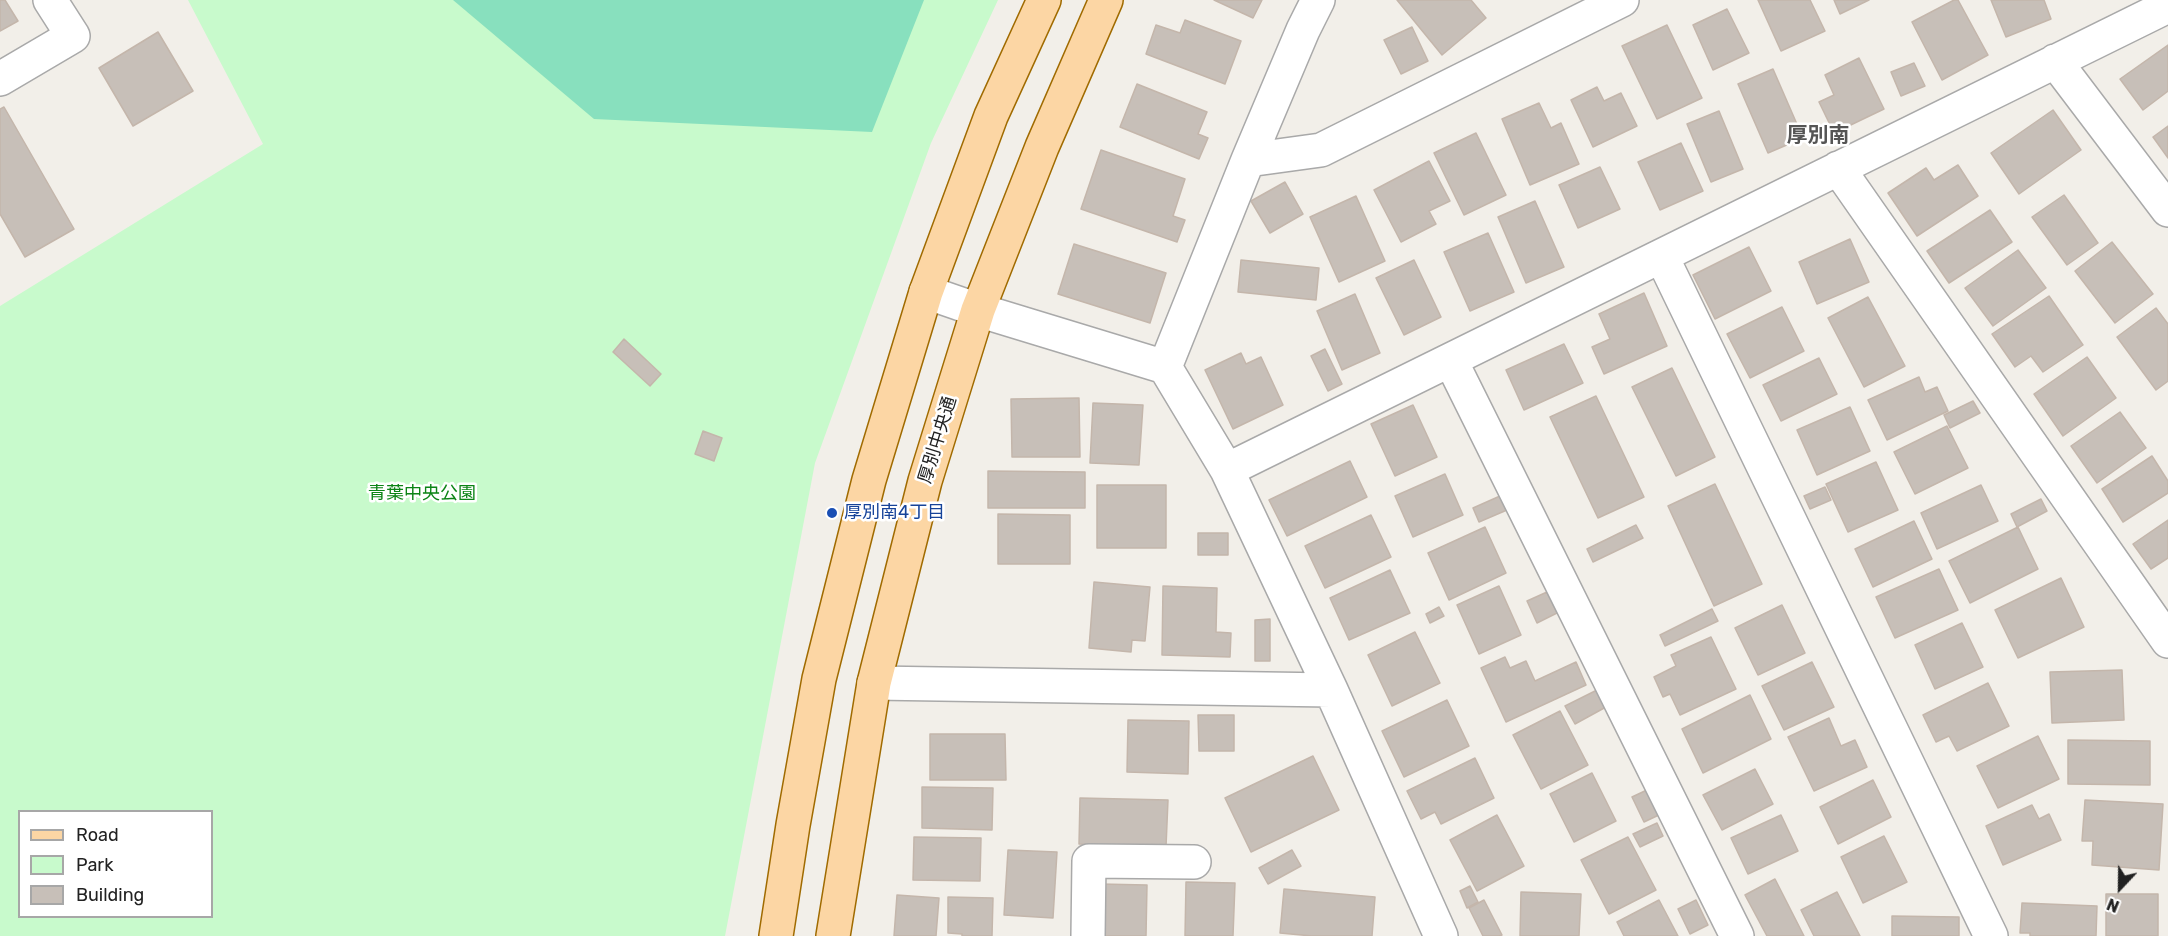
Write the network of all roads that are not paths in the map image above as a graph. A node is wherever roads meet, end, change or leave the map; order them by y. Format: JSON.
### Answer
{"nodes":[{"id":1,"x":50,"y":0,"type":"edge"},
{"id":2,"x":1044,"y":0,"type":"edge"},
{"id":3,"x":1106,"y":0,"type":"edge"},
{"id":4,"x":1318,"y":0,"type":"edge"},
{"id":5,"x":1622,"y":0,"type":"edge"},
{"id":6,"x":2168,"y":6,"type":"edge"},
{"id":7,"x":2055,"y":61,"type":"junction"},
{"id":8,"x":0,"y":79,"type":"edge"},
{"id":9,"x":1248,"y":160,"type":"junction"},
{"id":10,"x":1838,"y":168,"type":"junction"},
{"id":11,"x":2168,"y":210,"type":"edge"},
{"id":12,"x":1662,"y":257,"type":"junction"},
{"id":13,"x":926,"y":292,"type":"junction"},
{"id":14,"x":978,"y":310,"type":"junction"},
{"id":15,"x":1451,"y":361,"type":"junction"},
{"id":16,"x":1165,"y":367,"type":"junction"},
{"id":17,"x":1227,"y":470,"type":"junction"},
{"id":18,"x":2168,"y":640,"type":"edge"},
{"id":19,"x":874,"y":684,"type":"junction"},
{"id":20,"x":1331,"y":690,"type":"junction"},
{"id":21,"x":1194,"y":862,"type":"dead end"},
{"id":22,"x":776,"y":936,"type":"edge"},
{"id":23,"x":833,"y":936,"type":"edge"},
{"id":24,"x":1088,"y":936,"type":"edge"},
{"id":25,"x":1441,"y":936,"type":"edge"},
{"id":26,"x":1737,"y":936,"type":"edge"},
{"id":27,"x":1991,"y":936,"type":"edge"}],
"edges":[{"from":1,"to":8,"type":"street"},
{"from":2,"to":13,"type":"main road"},
{"from":3,"to":14,"type":"main road","name":"厚別中央通"},
{"from":4,"to":9,"type":"street"},
{"from":5,"to":9,"type":"street"},
{"from":6,"to":7,"type":"street"},
{"from":7,"to":10,"type":"street"},
{"from":7,"to":11,"type":"street"},
{"from":9,"to":16,"type":"street"},
{"from":10,"to":12,"type":"street"},
{"from":10,"to":18,"type":"street"},
{"from":12,"to":15,"type":"street"},
{"from":12,"to":27,"type":"street"},
{"from":13,"to":14,"type":"street"},
{"from":13,"to":22,"type":"main road"},
{"from":14,"to":16,"type":"street"},
{"from":14,"to":19,"type":"main road","name":"厚別中央通"},
{"from":15,"to":17,"type":"street"},
{"from":15,"to":26,"type":"street"},
{"from":16,"to":17,"type":"street"},
{"from":17,"to":20,"type":"street"},
{"from":19,"to":20,"type":"street"},
{"from":19,"to":23,"type":"main road","name":"厚別中央通"},
{"from":20,"to":25,"type":"street"},
{"from":21,"to":24,"type":"street"}]}
